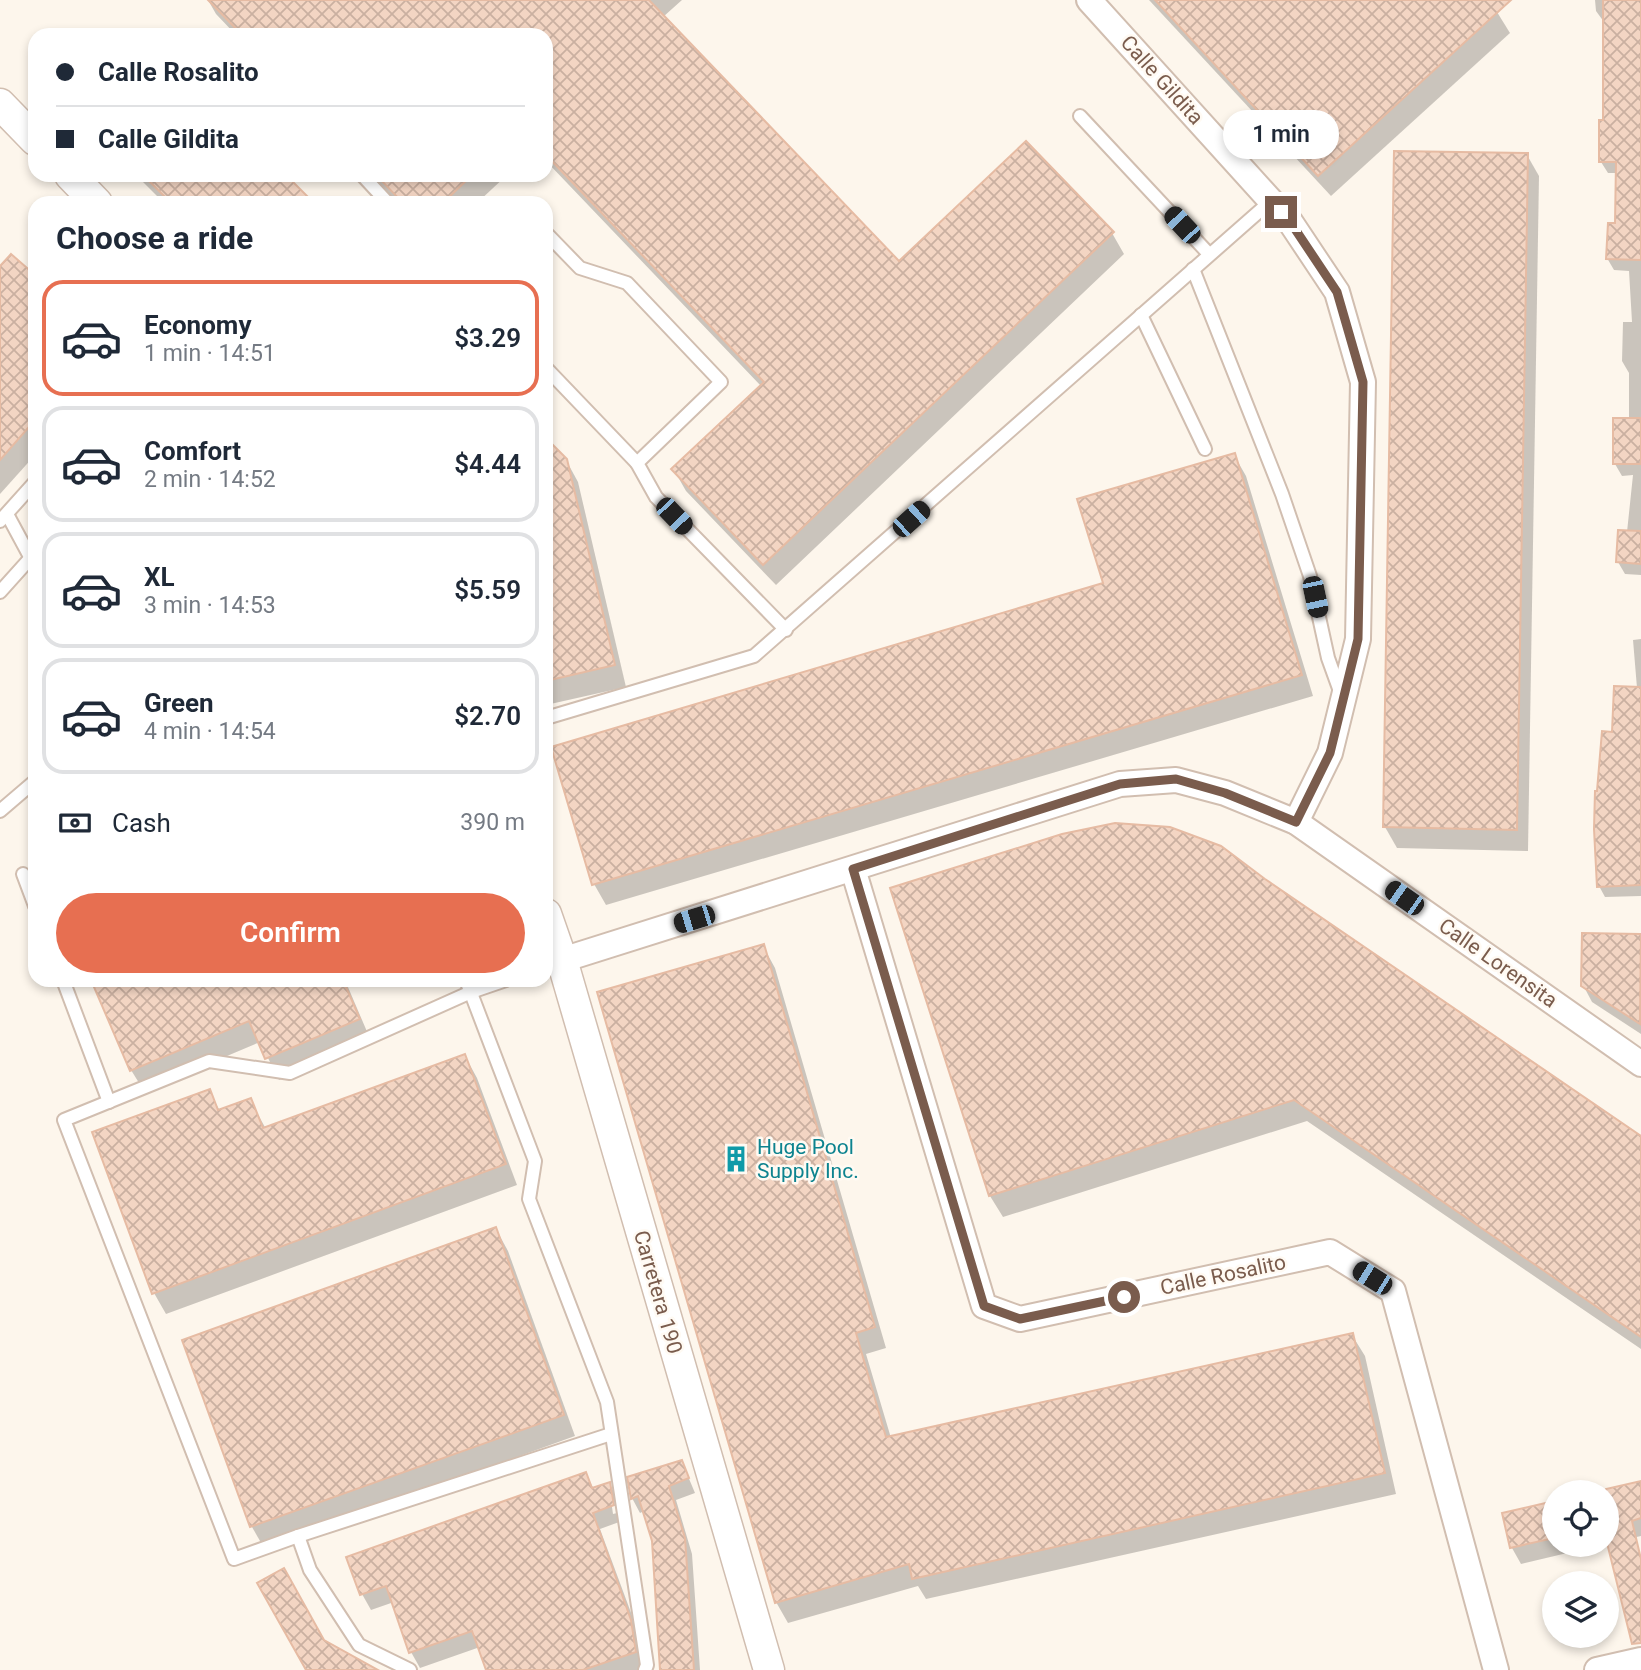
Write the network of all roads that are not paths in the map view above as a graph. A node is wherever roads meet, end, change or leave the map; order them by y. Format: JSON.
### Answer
{"nodes":[{"id":1,"x":1089,"y":0,"type":"edge"},
{"id":2,"x":0,"y":104,"type":"edge"},
{"id":3,"x":1080,"y":116,"type":"dead end"},
{"id":4,"x":28,"y":133,"type":"edge"},
{"id":5,"x":77,"y":182,"type":"edge"},
{"id":6,"x":368,"y":182,"type":"edge"},
{"id":7,"x":90,"y":196,"type":"edge"},
{"id":8,"x":382,"y":196,"type":"edge"},
{"id":9,"x":1271,"y":201,"type":"junction"},
{"id":10,"x":553,"y":240,"type":"edge"},
{"id":11,"x":1209,"y":254,"type":"junction"},
{"id":12,"x":1193,"y":268,"type":"junction"},
{"id":13,"x":1141,"y":314,"type":"junction"},
{"id":14,"x":553,"y":375,"type":"edge"},
{"id":15,"x":1205,"y":449,"type":"dead end"},
{"id":16,"x":637,"y":463,"type":"junction"},
{"id":17,"x":28,"y":490,"type":"edge"},
{"id":18,"x":3,"y":517,"type":"edge"},
{"id":19,"x":28,"y":551,"type":"edge"},
{"id":20,"x":28,"y":565,"type":"edge"},
{"id":21,"x":0,"y":592,"type":"edge"},
{"id":22,"x":786,"y":630,"type":"junction"},
{"id":23,"x":1342,"y":698,"type":"junction"},
{"id":24,"x":553,"y":716,"type":"edge"},
{"id":25,"x":28,"y":788,"type":"edge"},
{"id":26,"x":0,"y":811,"type":"edge"},
{"id":27,"x":1296,"y":822,"type":"junction"},
{"id":28,"x":853,"y":869,"type":"junction"},
{"id":29,"x":23,"y":874,"type":"dead end"},
{"id":30,"x":28,"y":887,"type":"edge"},
{"id":31,"x":554,"y":963,"type":"edge"},
{"id":32,"x":66,"y":987,"type":"edge"},
{"id":33,"x":466,"y":987,"type":"edge"},
{"id":34,"x":468,"y":987,"type":"edge"},
{"id":35,"x":1641,"y":1064,"type":"edge"},
{"id":36,"x":109,"y":1102,"type":"junction"},
{"id":37,"x":611,"y":1434,"type":"junction"},
{"id":38,"x":298,"y":1536,"type":"junction"},
{"id":39,"x":1641,"y":1660,"type":"edge"},
{"id":40,"x":410,"y":1670,"type":"edge"},
{"id":41,"x":645,"y":1670,"type":"edge"},
{"id":42,"x":769,"y":1670,"type":"edge"},
{"id":43,"x":1496,"y":1670,"type":"edge"},
{"id":44,"x":1597,"y":1670,"type":"edge"}],
"edges":[{"from":1,"to":9,"type":"street","name":"Calle Gildita"},
{"from":2,"to":4,"type":"street"},
{"from":3,"to":11,"type":"lane"},
{"from":5,"to":7,"type":"street"},
{"from":6,"to":8,"type":"lane"},
{"from":9,"to":11,"type":"lane"},
{"from":9,"to":23,"type":"street","name":"Calle Gildita"},
{"from":10,"to":16,"type":"lane"},
{"from":11,"to":12,"type":"lane"},
{"from":12,"to":13,"type":"lane"},
{"from":12,"to":23,"type":"lane"},
{"from":13,"to":15,"type":"lane"},
{"from":13,"to":22,"type":"lane"},
{"from":14,"to":16,"type":"lane"},
{"from":16,"to":22,"type":"lane"},
{"from":17,"to":18,"type":"lane"},
{"from":18,"to":19,"type":"lane"},
{"from":20,"to":21,"type":"lane"},
{"from":22,"to":24,"type":"lane"},
{"from":23,"to":27,"type":"street","name":"Calle Gildita"},
{"from":25,"to":26,"type":"lane"},
{"from":27,"to":28,"type":"street","name":"Calle Lorensita"},
{"from":27,"to":35,"type":"street","name":"Calle Lorensita"},
{"from":28,"to":31,"type":"street","name":"Calle Lorensita"},
{"from":28,"to":43,"type":"street","name":"Calle Rosalito"},
{"from":29,"to":30,"type":"lane"},
{"from":31,"to":42,"type":"street","name":"Carretera 190"},
{"from":32,"to":36,"type":"lane"},
{"from":33,"to":36,"type":"lane"},
{"from":34,"to":37,"type":"lane"},
{"from":36,"to":38,"type":"lane"},
{"from":37,"to":38,"type":"lane"},
{"from":37,"to":41,"type":"lane"},
{"from":38,"to":40,"type":"lane"},
{"from":39,"to":44,"type":"street"}]}
